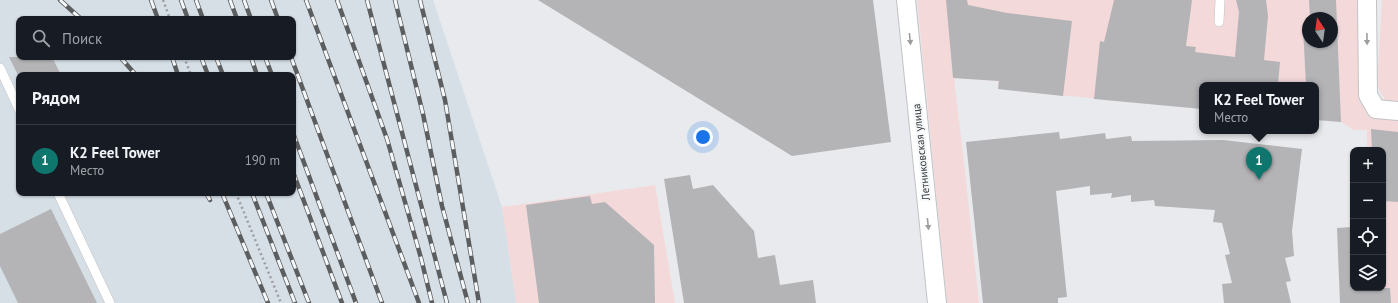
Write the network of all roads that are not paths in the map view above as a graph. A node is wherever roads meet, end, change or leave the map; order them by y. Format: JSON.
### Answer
{"nodes":[{"id":1,"x":906,"y":0,"type":"edge"},
{"id":2,"x":1220,"y":0,"type":"edge"},
{"id":3,"x":1366,"y":0,"type":"edge"},
{"id":4,"x":1219,"y":22,"type":"dead end"},
{"id":5,"x":0,"y":68,"type":"edge"},
{"id":6,"x":16,"y":103,"type":"edge"},
{"id":7,"x":1398,"y":111,"type":"edge"},
{"id":8,"x":59,"y":196,"type":"edge"},
{"id":9,"x":110,"y":303,"type":"edge"},
{"id":10,"x":937,"y":303,"type":"edge"}],
"edges":[{"from":1,"to":10,"type":"street","name":"Летниковская улица","one_way":true},
{"from":2,"to":4,"type":"lane"},
{"from":3,"to":7,"type":"street","one_way":true},
{"from":5,"to":6,"type":"lane"},
{"from":8,"to":9,"type":"lane"}]}
